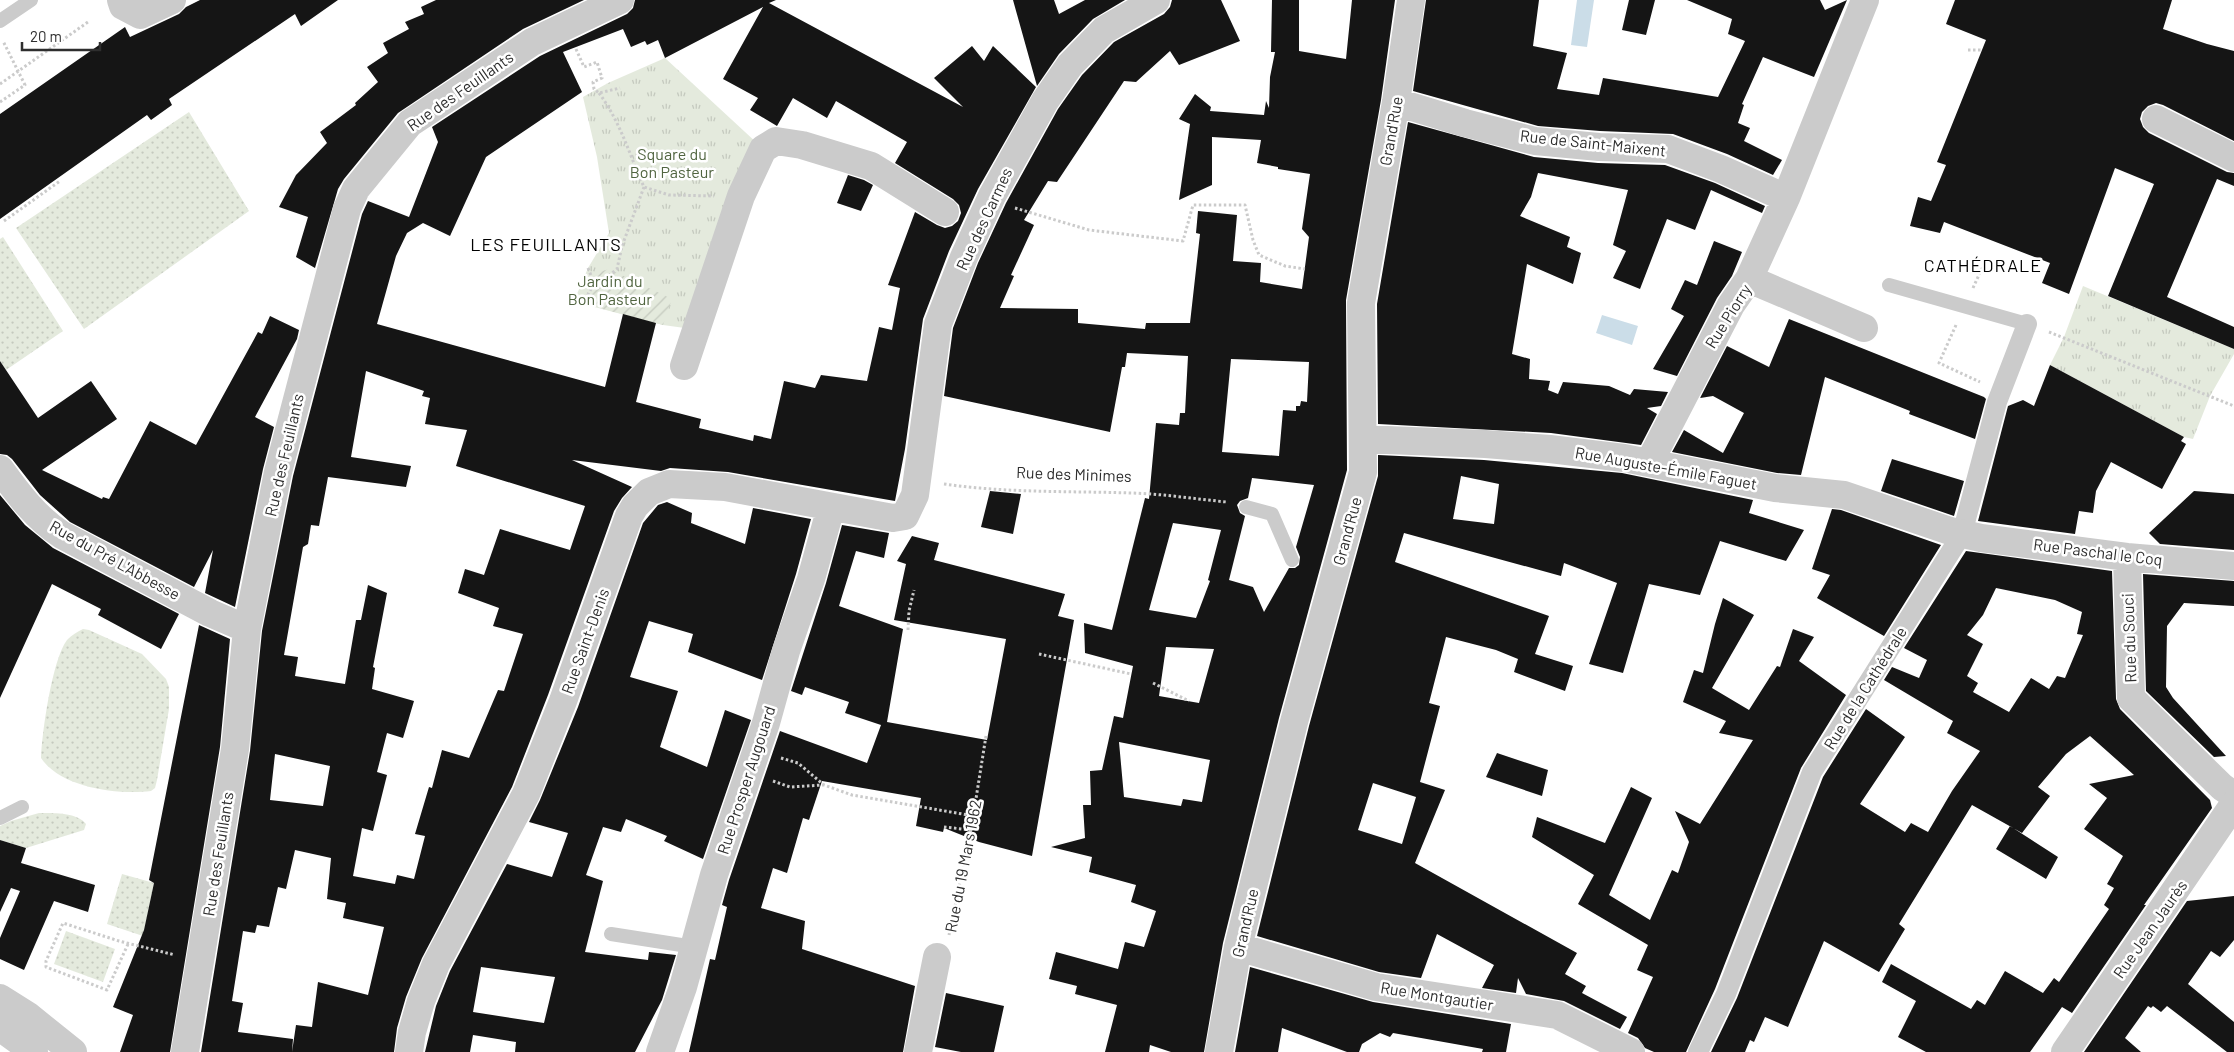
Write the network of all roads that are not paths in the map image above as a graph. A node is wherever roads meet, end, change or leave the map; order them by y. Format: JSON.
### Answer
{"nodes":[{"id":1,"x":31,"y":0,"type":"edge"},
{"id":2,"x":121,"y":0,"type":"edge"},
{"id":3,"x":172,"y":0,"type":"edge"},
{"id":4,"x":620,"y":0,"type":"edge"},
{"id":5,"x":1156,"y":0,"type":"edge"},
{"id":6,"x":1411,"y":0,"type":"edge"},
{"id":7,"x":1865,"y":0,"type":"edge"},
{"id":8,"x":0,"y":21,"type":"edge"},
{"id":9,"x":1396,"y":102,"type":"junction"},
{"id":10,"x":2156,"y":119,"type":"dead end"},
{"id":11,"x":2234,"y":158,"type":"edge"},
{"id":12,"x":1786,"y":198,"type":"junction"},
{"id":13,"x":961,"y":221,"type":"junction"},
{"id":14,"x":1749,"y":279,"type":"junction"},
{"id":15,"x":1889,"y":285,"type":"dead end"},
{"id":16,"x":2027,"y":324,"type":"joint"},
{"id":17,"x":1864,"y":328,"type":"dead end"},
{"id":18,"x":684,"y":366,"type":"dead end"},
{"id":19,"x":1363,"y":440,"type":"junction"},
{"id":20,"x":1649,"y":463,"type":"junction"},
{"id":21,"x":0,"y":469,"type":"edge"},
{"id":22,"x":916,"y":487,"type":"joint"},
{"id":23,"x":1246,"y":506,"type":"dead end"},
{"id":24,"x":831,"y":507,"type":"junction"},
{"id":25,"x":1962,"y":534,"type":"junction"},
{"id":26,"x":2127,"y":557,"type":"junction"},
{"id":27,"x":1292,"y":560,"type":"dead end"},
{"id":28,"x":2234,"y":566,"type":"edge"},
{"id":29,"x":248,"y":629,"type":"junction"},
{"id":30,"x":22,"y":807,"type":"dead end"},
{"id":31,"x":2232,"y":812,"type":"edge"},
{"id":32,"x":0,"y":818,"type":"edge"},
{"id":33,"x":611,"y":934,"type":"dead end"},
{"id":34,"x":1238,"y":946,"type":"junction"},
{"id":35,"x":694,"y":947,"type":"junction"},
{"id":36,"x":937,"y":957,"type":"road end"},
{"id":37,"x":0,"y":998,"type":"edge"},
{"id":38,"x":0,"y":1027,"type":"edge"},
{"id":39,"x":34,"y":1052,"type":"edge"},
{"id":40,"x":73,"y":1052,"type":"edge"},
{"id":41,"x":185,"y":1052,"type":"edge"},
{"id":42,"x":409,"y":1052,"type":"edge"},
{"id":43,"x":660,"y":1052,"type":"edge"},
{"id":44,"x":918,"y":1052,"type":"edge"},
{"id":45,"x":1219,"y":1052,"type":"edge"},
{"id":46,"x":1631,"y":1052,"type":"edge"},
{"id":47,"x":1698,"y":1052,"type":"edge"},
{"id":48,"x":2065,"y":1052,"type":"edge"}],
"edges":[{"from":1,"to":8,"type":"lane"},
{"from":2,"to":3,"type":"street"},
{"from":4,"to":29,"type":"street","name":"Rue des Feuillants"},
{"from":5,"to":13,"type":"street","name":"Rue des Carmes"},
{"from":6,"to":9,"type":"street","name":"Grand'Rue"},
{"from":7,"to":12,"type":"street"},
{"from":9,"to":12,"type":"street","name":"Rue de Saint-Maixent"},
{"from":9,"to":19,"type":"street","name":"Grand'Rue"},
{"from":10,"to":11,"type":"street"},
{"from":12,"to":14,"type":"street"},
{"from":13,"to":18,"type":"street"},
{"from":13,"to":22,"type":"street","name":"Rue des Carmes"},
{"from":14,"to":17,"type":"street","name":"Rue Piorry"},
{"from":14,"to":20,"type":"street","name":"Rue Piorry"},
{"from":15,"to":16,"type":"lane"},
{"from":16,"to":25,"type":"street","name":"Rue de la Cathédrale"},
{"from":19,"to":20,"type":"street","name":"Rue Auguste-Émile Faguet"},
{"from":19,"to":34,"type":"street","name":"Grand'Rue"},
{"from":20,"to":25,"type":"street","name":"Rue Auguste-Émile Faguet"},
{"from":21,"to":29,"type":"street","name":"Rue du Pré L'Abbesse"},
{"from":22,"to":24,"type":"street","name":"Rue Saint-Denis"},
{"from":23,"to":27,"type":"lane"},
{"from":24,"to":35,"type":"street","name":"Rue Prosper Augouard"},
{"from":24,"to":42,"type":"street","name":"Rue Saint-Denis"},
{"from":25,"to":26,"type":"street","name":"Rue Paschal le Coq"},
{"from":25,"to":47,"type":"street","name":"Rue de la Cathédrale"},
{"from":26,"to":28,"type":"street","name":"Rue Paschal le Coq"},
{"from":26,"to":31,"type":"street","name":"Rue du Souci"},
{"from":29,"to":41,"type":"street","name":"Rue des Feuillants"},
{"from":30,"to":32,"type":"lane"},
{"from":31,"to":48,"type":"street","name":"Rue Jean Jaurès"},
{"from":33,"to":35,"type":"lane"},
{"from":34,"to":45,"type":"street","name":"Grand'Rue"},
{"from":34,"to":46,"type":"street","name":"Rue Montgautier"},
{"from":35,"to":43,"type":"street","name":"Rue Prosper Augouard"},
{"from":36,"to":44,"type":"street"},
{"from":37,"to":40,"type":"street"},
{"from":38,"to":39,"type":"street"}]}
